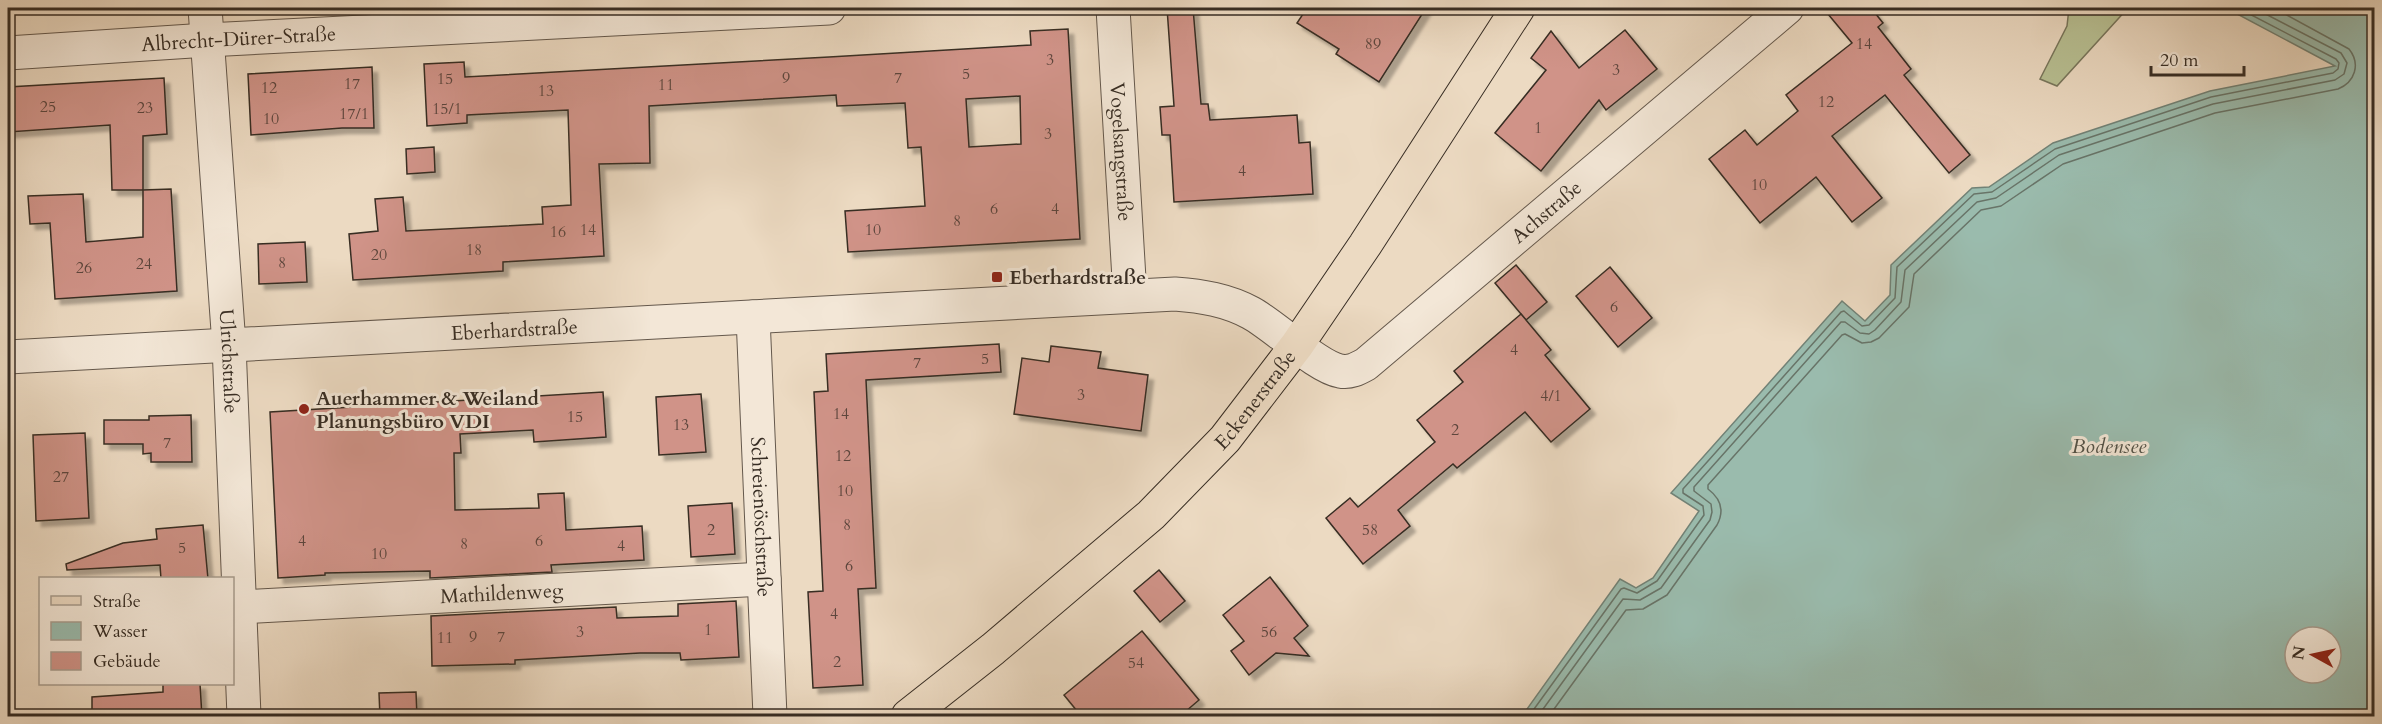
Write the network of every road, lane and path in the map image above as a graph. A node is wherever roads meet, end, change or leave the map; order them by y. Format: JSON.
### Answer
{"nodes":[{"id":1,"x":206,"y":8,"type":"edge"},
{"id":2,"x":829,"y":8,"type":"edge"},
{"id":3,"x":1113,"y":8,"type":"edge"},
{"id":4,"x":1518,"y":8,"type":"edge"},
{"id":5,"x":1787,"y":8,"type":"edge"},
{"id":6,"x":207,"y":40,"type":"junction"},
{"id":7,"x":8,"y":53,"type":"edge"},
{"id":8,"x":1130,"y":296,"type":"junction"},
{"id":9,"x":753,"y":317,"type":"junction"},
{"id":10,"x":229,"y":345,"type":"junction"},
{"id":11,"x":1297,"y":345,"type":"junction"},
{"id":12,"x":8,"y":357,"type":"edge"},
{"id":13,"x":764,"y":579,"type":"junction"},
{"id":14,"x":240,"y":607,"type":"junction"},
{"id":15,"x":244,"y":717,"type":"edge"},
{"id":16,"x":770,"y":717,"type":"edge"},
{"id":17,"x":908,"y":717,"type":"edge"}],
"edges":[{"from":1,"to":6,"type":"street","name":"Ulrichstraße"},
{"from":2,"to":6,"type":"street","name":"Albrecht-Dürer-Straße"},
{"from":3,"to":8,"type":"street","name":"Vogelsangstraße"},
{"from":4,"to":11,"type":"main road","name":"Eckenerstraße"},
{"from":5,"to":11,"type":"street","name":"Achstraße"},
{"from":6,"to":7,"type":"street","name":"Albrecht-Dürer-Straße"},
{"from":6,"to":10,"type":"street","name":"Ulrichstraße"},
{"from":8,"to":9,"type":"street","name":"Eberhardstraße"},
{"from":8,"to":11,"type":"street","name":"Eberhardstraße"},
{"from":9,"to":10,"type":"street","name":"Eberhardstraße"},
{"from":9,"to":13,"type":"street","name":"Schreienöschstraße"},
{"from":10,"to":12,"type":"street","name":"Eberhardstraße"},
{"from":10,"to":14,"type":"street","name":"Ulrichstraße"},
{"from":11,"to":17,"type":"main road","name":"Eckenerstraße"},
{"from":13,"to":14,"type":"street","name":"Mathildenweg"},
{"from":13,"to":16,"type":"street","name":"Schreienöschstraße"},
{"from":14,"to":15,"type":"street","name":"Ulrichstraße"}]}
